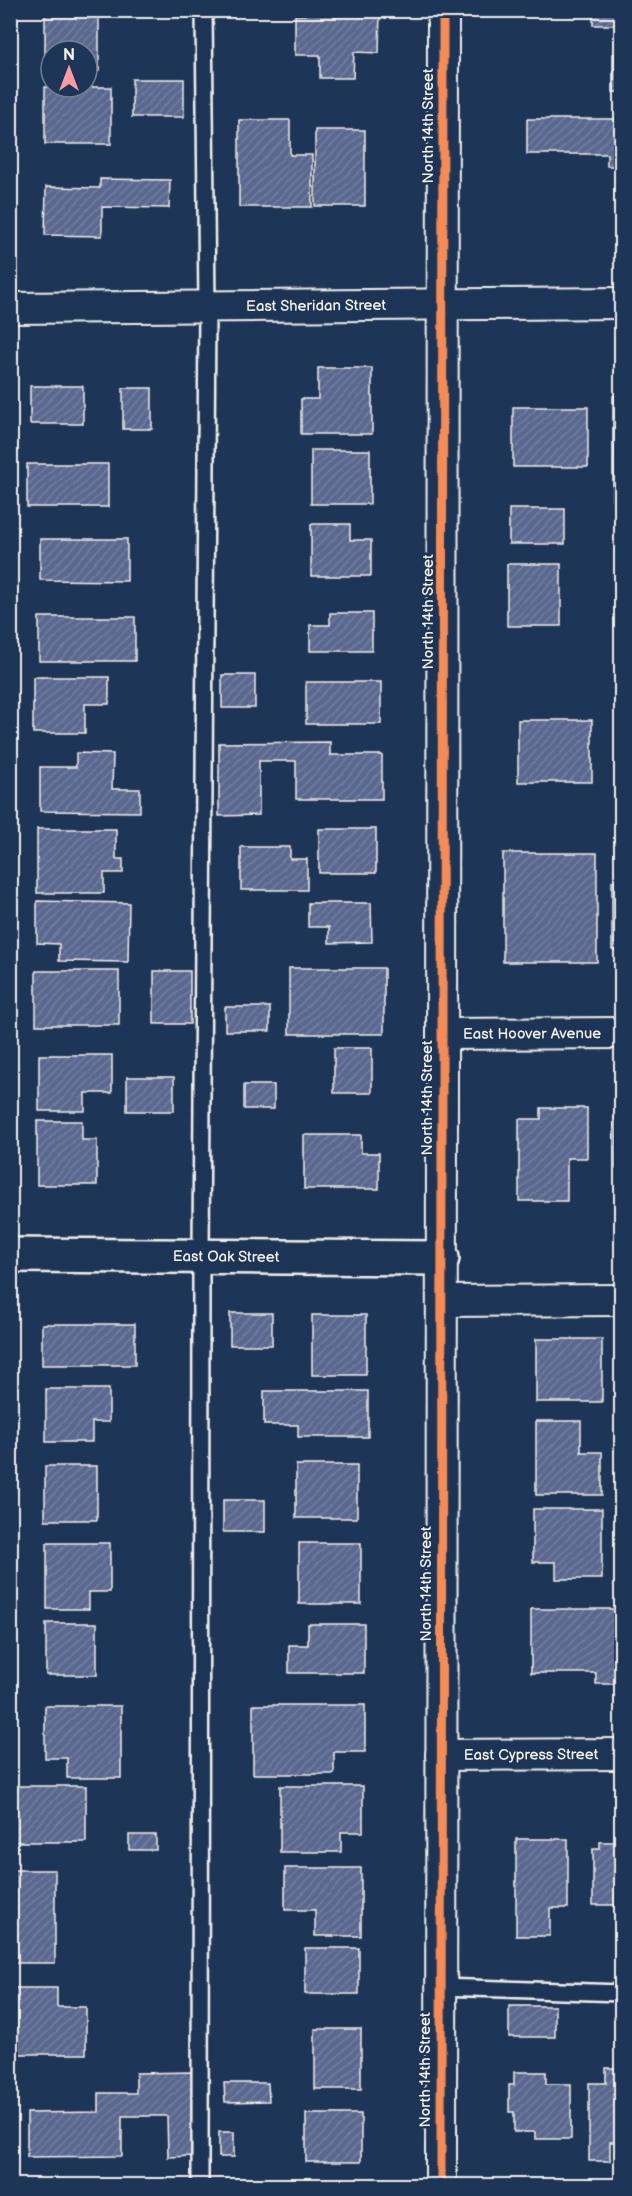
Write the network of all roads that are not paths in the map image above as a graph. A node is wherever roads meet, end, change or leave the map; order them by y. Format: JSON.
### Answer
{"nodes":[{"id":1,"x":204,"y":10,"type":"edge"},
{"id":2,"x":443,"y":10,"type":"edge"},
{"id":3,"x":443,"y":303,"type":"junction"},
{"id":4,"x":621,"y":303,"type":"edge"},
{"id":5,"x":207,"y":306,"type":"junction"},
{"id":6,"x":10,"y":308,"type":"edge"},
{"id":7,"x":621,"y":1033,"type":"edge"},
{"id":8,"x":442,"y":1034,"type":"junction"},
{"id":9,"x":10,"y":1255,"type":"edge"},
{"id":10,"x":201,"y":1255,"type":"junction"},
{"id":11,"x":442,"y":1258,"type":"junction"},
{"id":12,"x":621,"y":1300,"type":"edge"},
{"id":13,"x":442,"y":1301,"type":"junction"},
{"id":14,"x":621,"y":1754,"type":"edge"},
{"id":15,"x":441,"y":1755,"type":"junction"},
{"id":16,"x":440,"y":1987,"type":"junction"},
{"id":17,"x":621,"y":1993,"type":"edge"},
{"id":18,"x":200,"y":2186,"type":"edge"},
{"id":19,"x":441,"y":2186,"type":"edge"}],
"edges":[{"from":1,"to":5,"type":"lane"},
{"from":2,"to":3,"type":"street","name":"North 14th Street"},
{"from":3,"to":4,"type":"street","name":"East Sheridan Street"},
{"from":3,"to":5,"type":"street","name":"East Sheridan Street"},
{"from":3,"to":8,"type":"street","name":"North 14th Street"},
{"from":5,"to":6,"type":"street","name":"East Sheridan Street"},
{"from":5,"to":10,"type":"lane"},
{"from":7,"to":8,"type":"street","name":"East Hoover Avenue"},
{"from":8,"to":11,"type":"street","name":"North 14th Street"},
{"from":9,"to":10,"type":"street","name":"East Oak Street"},
{"from":10,"to":11,"type":"street","name":"East Oak Street"},
{"from":10,"to":18,"type":"lane"},
{"from":11,"to":13,"type":"street","name":"North 14th Street"},
{"from":12,"to":13,"type":"street"},
{"from":13,"to":15,"type":"street","name":"North 14th Street"},
{"from":14,"to":15,"type":"street","name":"East Cypress Street"},
{"from":15,"to":16,"type":"street","name":"North 14th Street"},
{"from":16,"to":17,"type":"lane"},
{"from":16,"to":19,"type":"street","name":"North 14th Street"}]}
